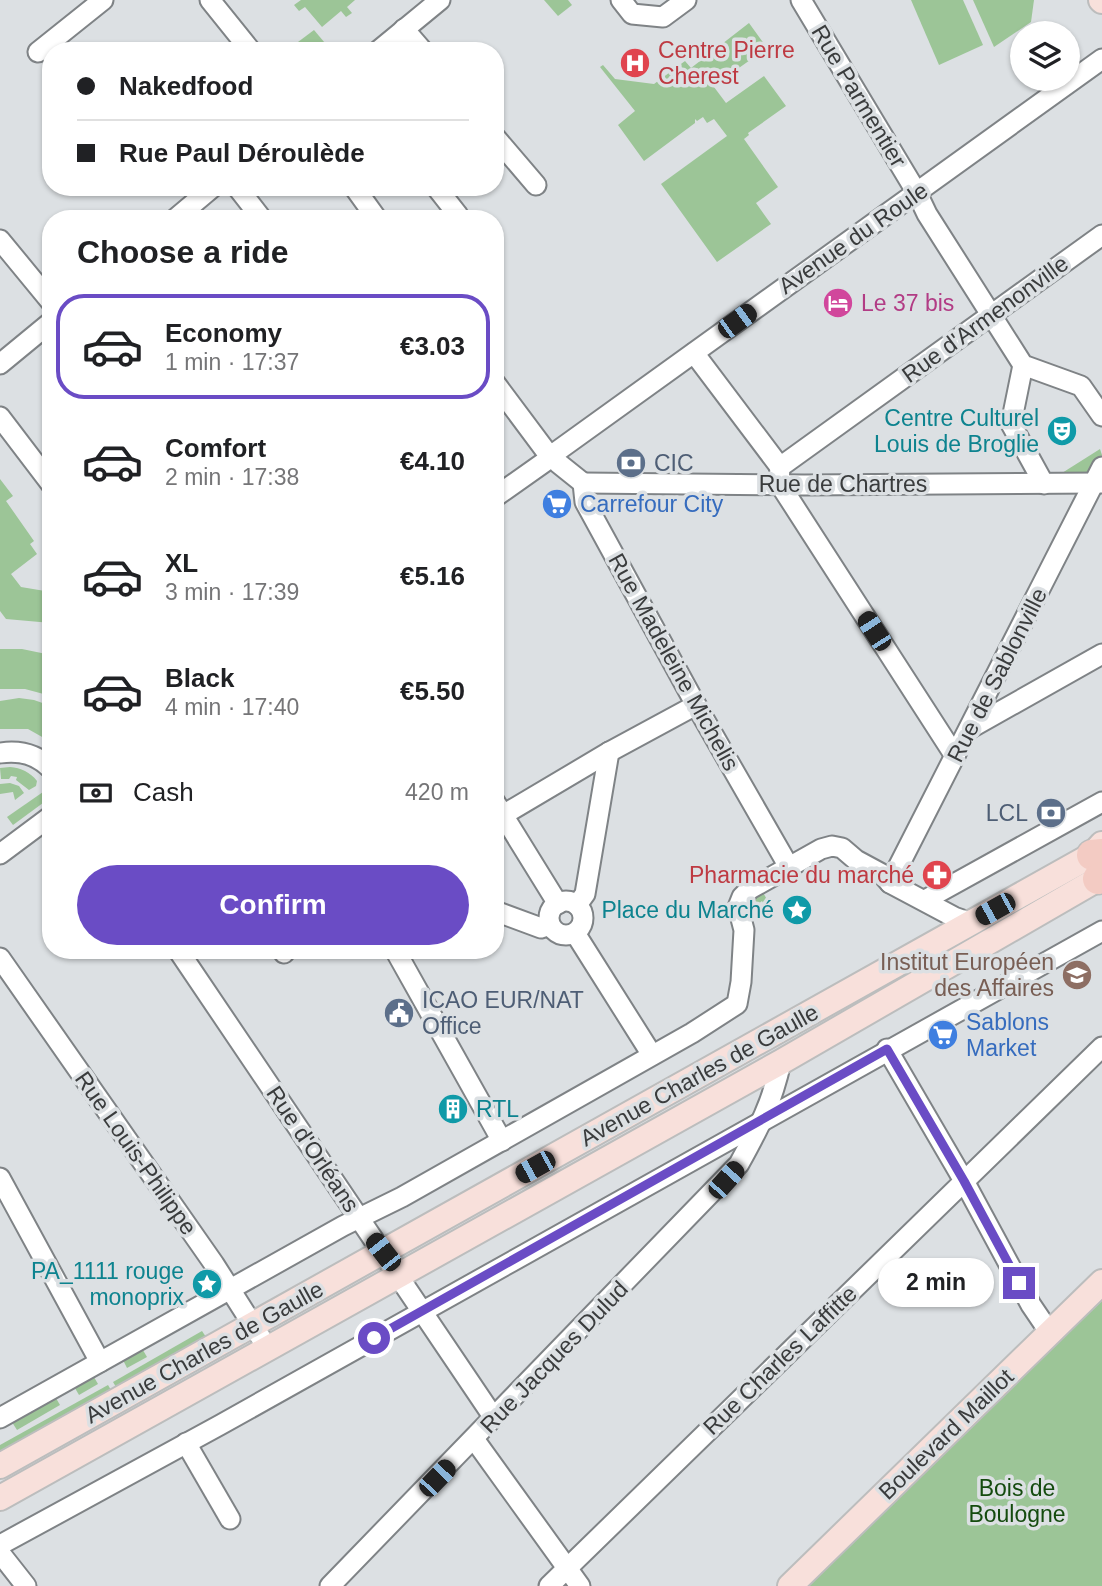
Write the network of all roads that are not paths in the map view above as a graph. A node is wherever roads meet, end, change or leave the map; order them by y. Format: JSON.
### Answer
{"nodes":[{"id":1,"x":103,"y":0,"type":"edge"},
{"id":2,"x":210,"y":0,"type":"edge"},
{"id":3,"x":440,"y":0,"type":"edge"},
{"id":4,"x":621,"y":0,"type":"edge"},
{"id":5,"x":685,"y":0,"type":"edge"},
{"id":6,"x":801,"y":0,"type":"edge"},
{"id":7,"x":404,"y":29,"type":"junction"},
{"id":8,"x":50,"y":42,"type":"edge"},
{"id":9,"x":244,"y":42,"type":"edge"},
{"id":10,"x":389,"y":42,"type":"edge"},
{"id":11,"x":415,"y":42,"type":"edge"},
{"id":12,"x":42,"y":49,"type":"edge"},
{"id":13,"x":38,"y":52,"type":"dead end"},
{"id":14,"x":1102,"y":59,"type":"edge"},
{"id":15,"x":504,"y":148,"type":"edge"},
{"id":16,"x":536,"y":186,"type":"dead end"},
{"id":17,"x":917,"y":193,"type":"junction"},
{"id":18,"x":202,"y":196,"type":"edge"},
{"id":19,"x":244,"y":196,"type":"edge"},
{"id":20,"x":443,"y":196,"type":"edge"},
{"id":21,"x":186,"y":210,"type":"edge"},
{"id":22,"x":255,"y":210,"type":"edge"},
{"id":23,"x":454,"y":210,"type":"edge"},
{"id":24,"x":1102,"y":235,"type":"edge"},
{"id":25,"x":0,"y":240,"type":"edge"},
{"id":26,"x":42,"y":291,"type":"edge"},
{"id":27,"x":991,"y":314,"type":"junction"},
{"id":28,"x":42,"y":329,"type":"edge"},
{"id":29,"x":694,"y":353,"type":"junction"},
{"id":30,"x":0,"y":364,"type":"edge"},
{"id":31,"x":1023,"y":365,"type":"junction"},
{"id":32,"x":504,"y":395,"type":"edge"},
{"id":33,"x":1102,"y":416,"type":"edge"},
{"id":34,"x":0,"y":417,"type":"edge"},
{"id":35,"x":552,"y":458,"type":"junction"},
{"id":36,"x":42,"y":471,"type":"edge"},
{"id":37,"x":780,"y":475,"type":"junction"},
{"id":38,"x":1100,"y":482,"type":"edge"},
{"id":39,"x":583,"y":483,"type":"junction"},
{"id":40,"x":1044,"y":484,"type":"junction"},
{"id":41,"x":504,"y":491,"type":"edge"},
{"id":42,"x":1102,"y":654,"type":"edge"},
{"id":43,"x":696,"y":705,"type":"junction"},
{"id":44,"x":969,"y":729,"type":"junction"},
{"id":45,"x":609,"y":752,"type":"junction"},
{"id":46,"x":0,"y":753,"type":"edge"},
{"id":47,"x":955,"y":756,"type":"junction"},
{"id":48,"x":42,"y":761,"type":"edge"},
{"id":49,"x":1102,"y":802,"type":"edge"},
{"id":50,"x":504,"y":806,"type":"edge"},
{"id":51,"x":504,"y":816,"type":"edge"},
{"id":52,"x":42,"y":823,"type":"edge"},
{"id":53,"x":0,"y":854,"type":"edge"},
{"id":54,"x":1100,"y":865,"type":"edge"},
{"id":55,"x":789,"y":867,"type":"junction"},
{"id":56,"x":890,"y":883,"type":"junction"},
{"id":57,"x":925,"y":900,"type":"junction"},
{"id":58,"x":567,"y":904,"type":"junction"},
{"id":59,"x":504,"y":914,"type":"edge"},
{"id":60,"x":971,"y":923,"type":"junction"},
{"id":61,"x":550,"y":925,"type":"junction"},
{"id":62,"x":1102,"y":931,"type":"edge"},
{"id":63,"x":575,"y":933,"type":"junction"},
{"id":64,"x":0,"y":958,"type":"edge"},
{"id":65,"x":184,"y":959,"type":"edge"},
{"id":66,"x":400,"y":959,"type":"edge"},
{"id":67,"x":1102,"y":1046,"type":"edge"},
{"id":68,"x":887,"y":1049,"type":"junction"},
{"id":69,"x":652,"y":1055,"type":"junction"},
{"id":70,"x":781,"y":1062,"type":"junction"},
{"id":71,"x":764,"y":1119,"type":"junction"},
{"id":72,"x":502,"y":1141,"type":"junction"},
{"id":73,"x":0,"y":1178,"type":"edge"},
{"id":74,"x":964,"y":1181,"type":"junction"},
{"id":75,"x":359,"y":1218,"type":"junction"},
{"id":76,"x":383,"y":1252,"type":"junction"},
{"id":77,"x":398,"y":1275,"type":"junction"},
{"id":78,"x":1102,"y":1282,"type":"edge"},
{"id":79,"x":230,"y":1290,"type":"junction"},
{"id":80,"x":422,"y":1311,"type":"junction"},
{"id":81,"x":253,"y":1325,"type":"junction"},
{"id":82,"x":1050,"y":1333,"type":"junction"},
{"id":83,"x":268,"y":1349,"type":"junction"},
{"id":84,"x":100,"y":1362,"type":"junction"},
{"id":85,"x":0,"y":1418,"type":"edge"},
{"id":86,"x":494,"y":1418,"type":"junction"},
{"id":87,"x":474,"y":1439,"type":"junction"},
{"id":88,"x":186,"y":1443,"type":"junction"},
{"id":89,"x":0,"y":1466,"type":"edge"},
{"id":90,"x":0,"y":1498,"type":"edge"},
{"id":91,"x":230,"y":1519,"type":"dead end"},
{"id":92,"x":0,"y":1545,"type":"edge"},
{"id":93,"x":0,"y":1553,"type":"edge"},
{"id":94,"x":567,"y":1568,"type":"junction"},
{"id":95,"x":26,"y":1586,"type":"edge"},
{"id":96,"x":330,"y":1586,"type":"edge"},
{"id":97,"x":549,"y":1586,"type":"edge"},
{"id":98,"x":580,"y":1586,"type":"edge"},
{"id":99,"x":790,"y":1586,"type":"edge"}],
"edges":[{"from":1,"to":8,"type":"street"},
{"from":2,"to":9,"type":"street"},
{"from":3,"to":7,"type":"street"},
{"from":4,"to":5,"type":"street"},
{"from":6,"to":17,"type":"street","name":"Rue Parmentier"},
{"from":7,"to":10,"type":"street"},
{"from":7,"to":11,"type":"street"},
{"from":12,"to":13,"type":"street"},
{"from":14,"to":17,"type":"street","name":"Avenue du Roule"},
{"from":15,"to":16,"type":"street"},
{"from":17,"to":27,"type":"street","name":"Rue Parmentier"},
{"from":17,"to":29,"type":"street","name":"Avenue du Roule"},
{"from":18,"to":21,"type":"street"},
{"from":19,"to":22,"type":"street"},
{"from":20,"to":23,"type":"street"},
{"from":24,"to":27,"type":"street","name":"Rue d'Armenonville"},
{"from":25,"to":26,"type":"street"},
{"from":27,"to":31,"type":"street","name":"Rue Parmentier"},
{"from":27,"to":37,"type":"street","name":"Rue d'Armenonville"},
{"from":28,"to":30,"type":"street"},
{"from":29,"to":35,"type":"street","name":"Avenue du Roule"},
{"from":29,"to":37,"type":"street"},
{"from":31,"to":33,"type":"street"},
{"from":31,"to":40,"type":"street"},
{"from":32,"to":35,"type":"street"},
{"from":34,"to":36,"type":"street"},
{"from":35,"to":39,"type":"street"},
{"from":35,"to":41,"type":"street","name":"Avenue du Roule"},
{"from":37,"to":39,"type":"street","name":"Rue de Chartres"},
{"from":37,"to":40,"type":"street","name":"Rue de Chartres"},
{"from":37,"to":47,"type":"street"},
{"from":38,"to":40,"type":"street","name":"Rue de Chartres"},
{"from":38,"to":44,"type":"street","name":"Rue de Sablonville"},
{"from":39,"to":43,"type":"street","name":"Rue Madeleine Michelis"},
{"from":42,"to":44,"type":"street"},
{"from":43,"to":45,"type":"street"},
{"from":43,"to":55,"type":"street","name":"Rue Madeleine Michelis"},
{"from":44,"to":47,"type":"street","name":"Rue de Sablonville"},
{"from":45,"to":50,"type":"street"},
{"from":45,"to":58,"type":"street"},
{"from":46,"to":48,"type":"street"},
{"from":47,"to":56,"type":"street","name":"Rue de Sablonville"},
{"from":49,"to":57,"type":"street"},
{"from":51,"to":58,"type":"street"},
{"from":52,"to":53,"type":"street"},
{"from":54,"to":60,"type":"main road","name":"Avenue Charles de Gaulle"},
{"from":54,"to":70,"type":"main road","name":"Avenue Charles de Gaulle"},
{"from":55,"to":56,"type":"street"},
{"from":55,"to":69,"type":"street","name":"Avenue Charles de Gaulle"},
{"from":56,"to":57,"type":"street"},
{"from":57,"to":60,"type":"street"},
{"from":58,"to":61,"type":"street"},
{"from":58,"to":63,"type":"street"},
{"from":59,"to":61,"type":"street"},
{"from":60,"to":76,"type":"main road","name":"Avenue Charles de Gaulle"},
{"from":61,"to":63,"type":"street"},
{"from":62,"to":68,"type":"street"},
{"from":63,"to":69,"type":"street"},
{"from":64,"to":79,"type":"street","name":"Rue Louis-Philippe"},
{"from":65,"to":75,"type":"street","name":"Rue d'Orléans"},
{"from":66,"to":72,"type":"street"},
{"from":67,"to":74,"type":"street","name":"Rue Charles Laffitte"},
{"from":68,"to":71,"type":"street"},
{"from":68,"to":74,"type":"street"},
{"from":69,"to":72,"type":"street","name":"Avenue Charles de Gaulle"},
{"from":70,"to":71,"type":"street","name":"Rue Jacques Dulud"},
{"from":70,"to":77,"type":"main road","name":"Avenue Charles de Gaulle"},
{"from":71,"to":80,"type":"street"},
{"from":71,"to":86,"type":"street","name":"Rue Jacques Dulud"},
{"from":72,"to":75,"type":"street","name":"Avenue Charles de Gaulle"},
{"from":73,"to":84,"type":"street"},
{"from":74,"to":82,"type":"street"},
{"from":74,"to":94,"type":"street","name":"Rue Charles Laffitte"},
{"from":75,"to":76,"type":"street","name":"Rue d'Orléans"},
{"from":75,"to":79,"type":"street","name":"Avenue Charles de Gaulle"},
{"from":76,"to":77,"type":"street","name":"Rue d'Orléans"},
{"from":76,"to":81,"type":"main road","name":"Avenue Charles de Gaulle"},
{"from":77,"to":80,"type":"street","name":"Rue d'Orléans"},
{"from":77,"to":83,"type":"main road","name":"Avenue Charles de Gaulle"},
{"from":78,"to":82,"type":"main road","name":"Boulevard Maillot"},
{"from":79,"to":81,"type":"street","name":"Rue Louis-Philippe"},
{"from":79,"to":84,"type":"street","name":"Avenue Charles de Gaulle"},
{"from":80,"to":86,"type":"street","name":"Rue d'Orléans"},
{"from":80,"to":88,"type":"street"},
{"from":81,"to":83,"type":"street","name":"Rue Louis-Philippe"},
{"from":81,"to":89,"type":"main road","name":"Avenue Charles de Gaulle"},
{"from":82,"to":99,"type":"main road","name":"Boulevard Maillot"},
{"from":83,"to":90,"type":"main road","name":"Avenue Charles de Gaulle"},
{"from":84,"to":85,"type":"street","name":"Avenue Charles de Gaulle"},
{"from":86,"to":87,"type":"street","name":"Rue Jacques Dulud"},
{"from":87,"to":94,"type":"street"},
{"from":87,"to":96,"type":"street","name":"Rue Jacques Dulud"},
{"from":88,"to":91,"type":"street"},
{"from":88,"to":92,"type":"street"},
{"from":93,"to":95,"type":"street"},
{"from":94,"to":97,"type":"street","name":"Rue Charles Laffitte"},
{"from":94,"to":98,"type":"street"}]}
